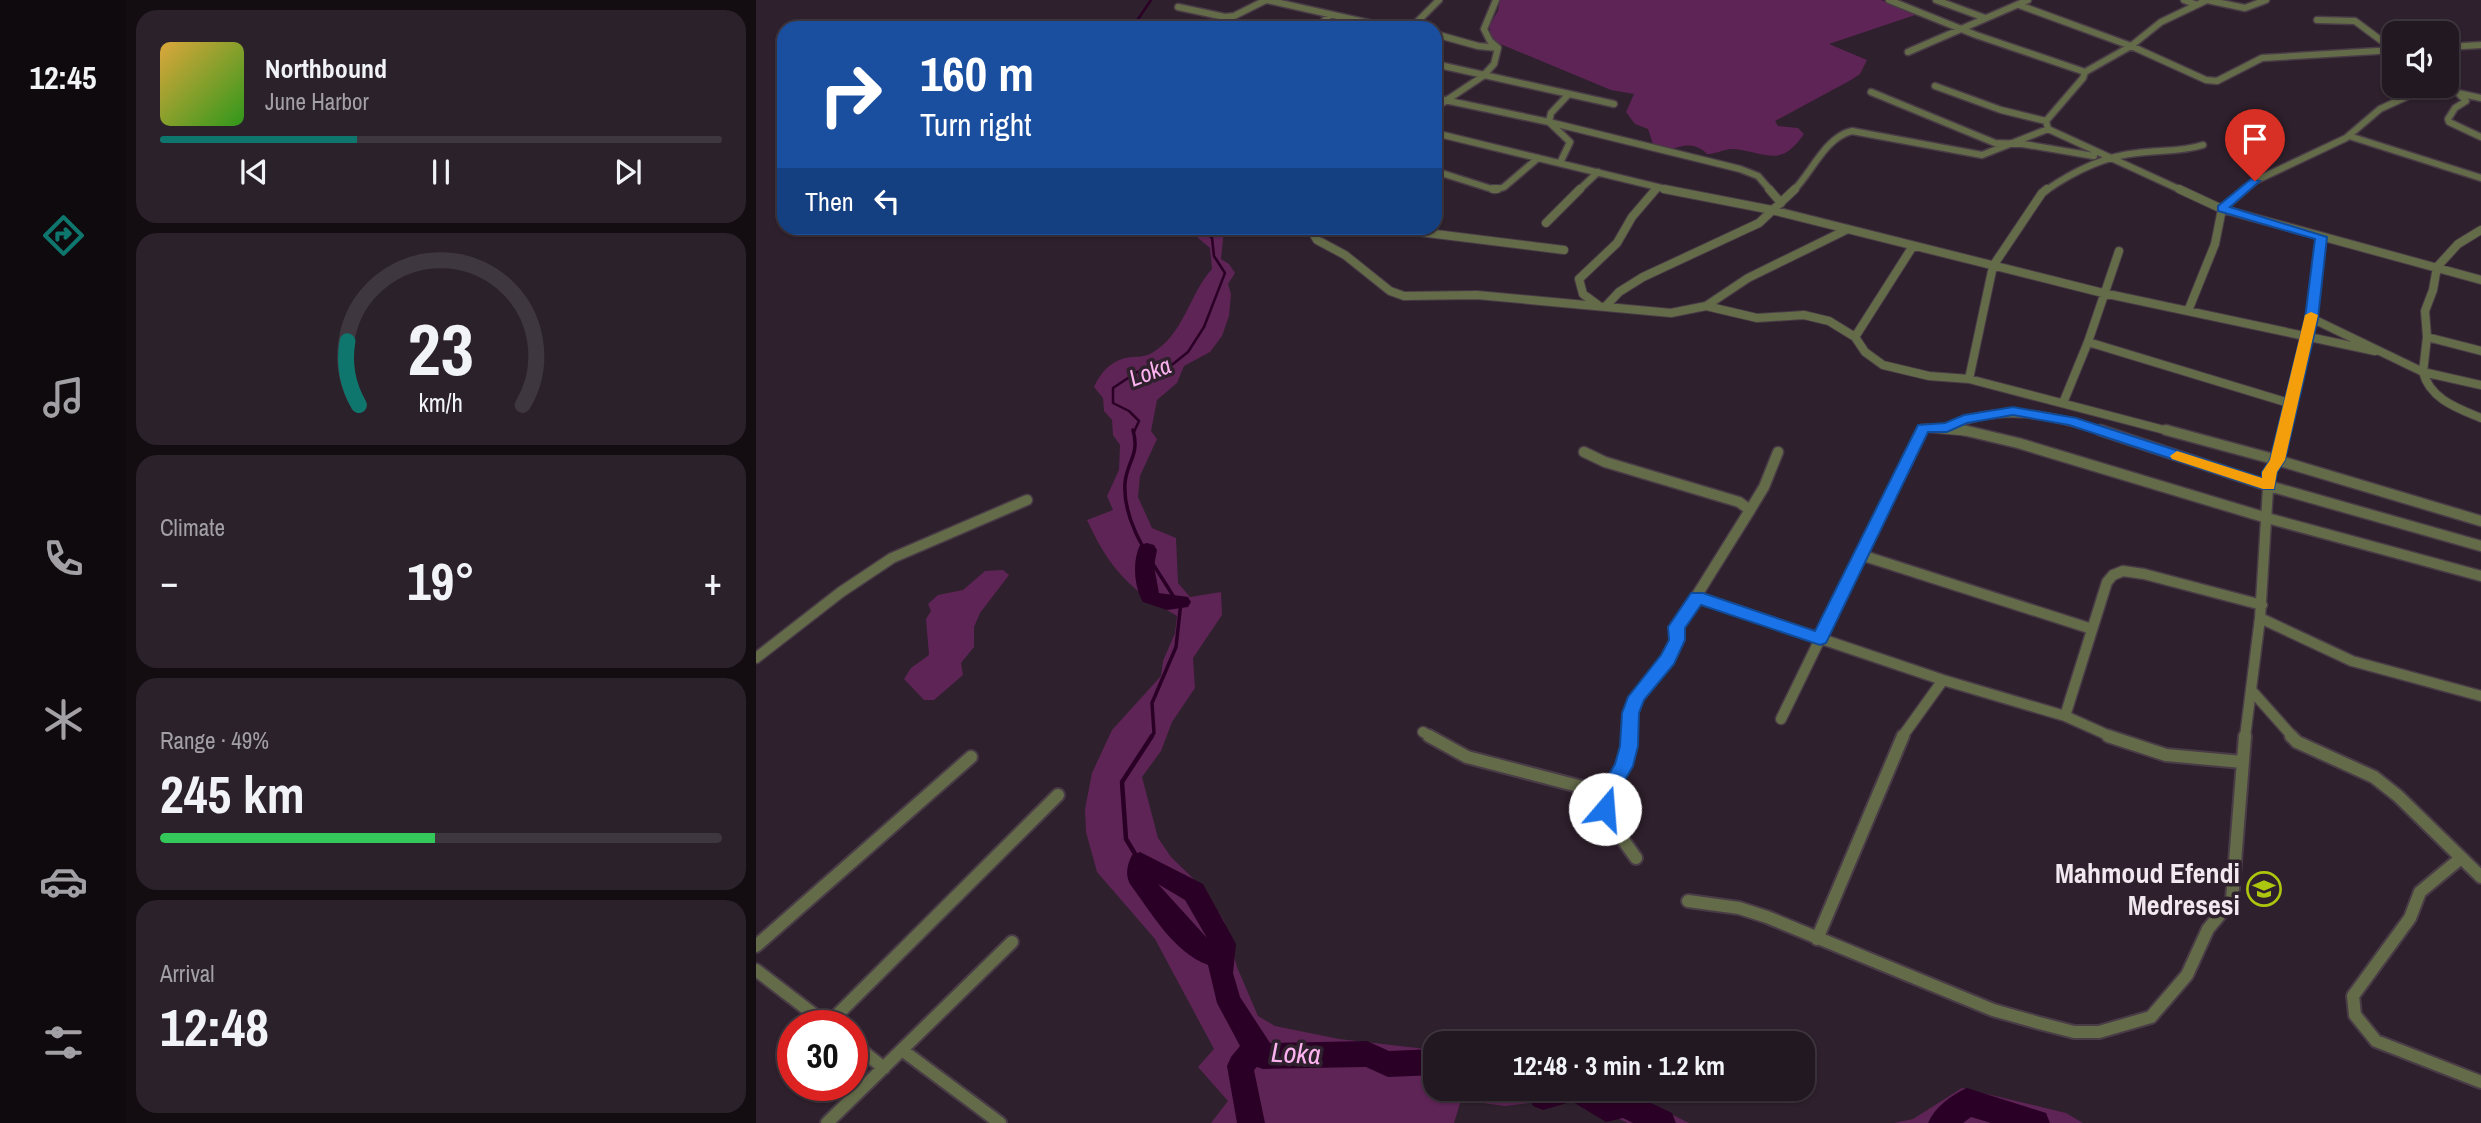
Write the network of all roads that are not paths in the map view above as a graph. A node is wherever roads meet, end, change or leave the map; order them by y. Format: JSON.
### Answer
{"nodes":[{"id":1,"x":1267,"y":0,"type":"edge"},
{"id":2,"x":1439,"y":0,"type":"edge"},
{"id":3,"x":1496,"y":0,"type":"edge"},
{"id":4,"x":1889,"y":0,"type":"edge"},
{"id":5,"x":1936,"y":0,"type":"edge"},
{"id":6,"x":2028,"y":0,"type":"edge"},
{"id":7,"x":2184,"y":0,"type":"edge"},
{"id":8,"x":2207,"y":0,"type":"edge"},
{"id":9,"x":2266,"y":0,"type":"edge"},
{"id":10,"x":2018,"y":5,"type":"junction"},
{"id":11,"x":2197,"y":5,"type":"junction"},
{"id":12,"x":1178,"y":7,"type":"dead end"},
{"id":13,"x":1330,"y":15,"type":"junction"},
{"id":14,"x":1985,"y":18,"type":"junction"},
{"id":15,"x":2317,"y":20,"type":"dead end"},
{"id":16,"x":1324,"y":21,"type":"edge"},
{"id":17,"x":1358,"y":21,"type":"edge"},
{"id":18,"x":1418,"y":21,"type":"edge"},
{"id":19,"x":1961,"y":28,"type":"junction"},
{"id":20,"x":1442,"y":36,"type":"edge"},
{"id":21,"x":2382,"y":41,"type":"edge"},
{"id":22,"x":2481,"y":45,"type":"edge"},
{"id":23,"x":2131,"y":46,"type":"junction"},
{"id":24,"x":2459,"y":46,"type":"edge"},
{"id":25,"x":1498,"y":48,"type":"junction"},
{"id":26,"x":2382,"y":51,"type":"edge"},
{"id":27,"x":1908,"y":52,"type":"dead end"},
{"id":28,"x":1442,"y":66,"type":"edge"},
{"id":29,"x":2085,"y":72,"type":"junction"},
{"id":30,"x":1483,"y":76,"type":"junction"},
{"id":31,"x":1935,"y":86,"type":"dead end"},
{"id":32,"x":1871,"y":92,"type":"dead end"},
{"id":33,"x":2459,"y":93,"type":"edge"},
{"id":34,"x":1568,"y":94,"type":"junction"},
{"id":35,"x":2459,"y":94,"type":"edge"},
{"id":36,"x":2481,"y":97,"type":"edge"},
{"id":37,"x":2402,"y":98,"type":"edge"},
{"id":38,"x":1443,"y":101,"type":"joint"},
{"id":39,"x":1614,"y":104,"type":"dead end"},
{"id":40,"x":2046,"y":121,"type":"junction"},
{"id":41,"x":1549,"y":122,"type":"junction"},
{"id":42,"x":2048,"y":129,"type":"junction"},
{"id":43,"x":1442,"y":135,"type":"edge"},
{"id":44,"x":2348,"y":136,"type":"junction"},
{"id":45,"x":2481,"y":137,"type":"edge"},
{"id":46,"x":2007,"y":144,"type":"junction"},
{"id":47,"x":2203,"y":145,"type":"dead end"},
{"id":48,"x":1538,"y":158,"type":"junction"},
{"id":49,"x":2112,"y":159,"type":"junction"},
{"id":50,"x":1560,"y":163,"type":"junction"},
{"id":51,"x":1442,"y":173,"type":"edge"},
{"id":52,"x":1598,"y":173,"type":"junction"},
{"id":53,"x":2481,"y":178,"type":"edge"},
{"id":54,"x":1657,"y":188,"type":"junction"},
{"id":55,"x":1781,"y":203,"type":"junction"},
{"id":56,"x":2222,"y":209,"type":"junction"},
{"id":57,"x":1772,"y":210,"type":"junction"},
{"id":58,"x":1546,"y":223,"type":"dead end"},
{"id":59,"x":1846,"y":230,"type":"junction"},
{"id":60,"x":2481,"y":230,"type":"edge"},
{"id":61,"x":1314,"y":235,"type":"edge"},
{"id":62,"x":1442,"y":235,"type":"edge"},
{"id":63,"x":2321,"y":237,"type":"junction"},
{"id":64,"x":1913,"y":246,"type":"junction"},
{"id":65,"x":1564,"y":250,"type":"dead end"},
{"id":66,"x":2119,"y":251,"type":"dead end"},
{"id":67,"x":1993,"y":266,"type":"junction"},
{"id":68,"x":2437,"y":267,"type":"junction"},
{"id":69,"x":2481,"y":280,"type":"edge"},
{"id":70,"x":2104,"y":293,"type":"junction"},
{"id":71,"x":1602,"y":306,"type":"junction"},
{"id":72,"x":1706,"y":306,"type":"junction"},
{"id":73,"x":2188,"y":311,"type":"junction"},
{"id":74,"x":2311,"y":318,"type":"junction"},
{"id":75,"x":1855,"y":337,"type":"junction"},
{"id":76,"x":2305,"y":337,"type":"junction"},
{"id":77,"x":2427,"y":337,"type":"junction"},
{"id":78,"x":2088,"y":342,"type":"junction"},
{"id":79,"x":2375,"y":351,"type":"junction"},
{"id":80,"x":2481,"y":351,"type":"edge"},
{"id":81,"x":2423,"y":372,"type":"junction"},
{"id":82,"x":1969,"y":379,"type":"junction"},
{"id":83,"x":2481,"y":385,"type":"edge"},
{"id":84,"x":2063,"y":404,"type":"junction"},
{"id":85,"x":2292,"y":404,"type":"junction"},
{"id":86,"x":2481,"y":418,"type":"edge"},
{"id":87,"x":1947,"y":428,"type":"junction"},
{"id":88,"x":1584,"y":452,"type":"dead end"},
{"id":89,"x":1778,"y":452,"type":"dead end"},
{"id":90,"x":2277,"y":460,"type":"junction"},
{"id":91,"x":2269,"y":486,"type":"junction"},
{"id":92,"x":1027,"y":500,"type":"dead end"},
{"id":93,"x":1750,"y":510,"type":"junction"},
{"id":94,"x":2267,"y":518,"type":"junction"},
{"id":95,"x":2481,"y":522,"type":"edge"},
{"id":96,"x":2481,"y":545,"type":"edge"},
{"id":97,"x":1861,"y":555,"type":"junction"},
{"id":98,"x":2481,"y":576,"type":"edge"},
{"id":99,"x":1697,"y":597,"type":"junction"},
{"id":100,"x":2262,"y":605,"type":"junction"},
{"id":101,"x":2260,"y":618,"type":"junction"},
{"id":102,"x":2092,"y":629,"type":"junction"},
{"id":103,"x":1820,"y":639,"type":"junction"},
{"id":104,"x":756,"y":658,"type":"edge"},
{"id":105,"x":1943,"y":680,"type":"junction"},
{"id":106,"x":2252,"y":691,"type":"junction"},
{"id":107,"x":2481,"y":696,"type":"edge"},
{"id":108,"x":2065,"y":716,"type":"junction"},
{"id":109,"x":1781,"y":719,"type":"dead end"},
{"id":110,"x":1423,"y":732,"type":"dead end"},
{"id":111,"x":971,"y":757,"type":"dead end"},
{"id":112,"x":2242,"y":762,"type":"junction"},
{"id":113,"x":1613,"y":780,"type":"junction"},
{"id":114,"x":1582,"y":787,"type":"junction"},
{"id":115,"x":1058,"y":795,"type":"dead end"},
{"id":116,"x":1605,"y":809,"type":"junction"},
{"id":117,"x":1636,"y":858,"type":"dead end"},
{"id":118,"x":2461,"y":858,"type":"junction"},
{"id":119,"x":2481,"y":877,"type":"edge"},
{"id":120,"x":1688,"y":901,"type":"dead end"},
{"id":121,"x":1817,"y":939,"type":"junction"},
{"id":122,"x":1012,"y":942,"type":"dead end"},
{"id":123,"x":756,"y":946,"type":"edge"},
{"id":124,"x":756,"y":970,"type":"edge"},
{"id":125,"x":809,"y":1010,"type":"edge"},
{"id":126,"x":844,"y":1010,"type":"edge"},
{"id":127,"x":902,"y":1050,"type":"junction"},
{"id":128,"x":868,"y":1056,"type":"edge"},
{"id":129,"x":884,"y":1068,"type":"junction"},
{"id":130,"x":2481,"y":1082,"type":"edge"},
{"id":131,"x":827,"y":1123,"type":"edge"},
{"id":132,"x":1000,"y":1123,"type":"edge"}],
"edges":[{"from":1,"to":12,"type":"street"},
{"from":1,"to":13,"type":"street"},
{"from":2,"to":18,"type":"street"},
{"from":3,"to":25,"type":"street"},
{"from":4,"to":19,"type":"street"},
{"from":5,"to":14,"type":"street"},
{"from":6,"to":10,"type":"street"},
{"from":7,"to":11,"type":"street"},
{"from":8,"to":9,"type":"street"},
{"from":8,"to":11,"type":"street"},
{"from":10,"to":14,"type":"street"},
{"from":10,"to":23,"type":"street"},
{"from":11,"to":23,"type":"street"},
{"from":13,"to":16,"type":"street"},
{"from":13,"to":17,"type":"street"},
{"from":14,"to":19,"type":"street"},
{"from":15,"to":21,"type":"street"},
{"from":19,"to":27,"type":"street"},
{"from":19,"to":29,"type":"street"},
{"from":20,"to":25,"type":"street"},
{"from":22,"to":24,"type":"street"},
{"from":23,"to":26,"type":"street"},
{"from":23,"to":29,"type":"street"},
{"from":25,"to":30,"type":"street"},
{"from":28,"to":30,"type":"street"},
{"from":29,"to":40,"type":"street"},
{"from":30,"to":34,"type":"street"},
{"from":30,"to":38,"type":"street"},
{"from":31,"to":40,"type":"street"},
{"from":32,"to":46,"type":"street"},
{"from":33,"to":36,"type":"street"},
{"from":34,"to":39,"type":"street"},
{"from":34,"to":41,"type":"street"},
{"from":35,"to":45,"type":"street"},
{"from":37,"to":44,"type":"street"},
{"from":38,"to":41,"type":"street"},
{"from":40,"to":42,"type":"street"},
{"from":41,"to":50,"type":"street"},
{"from":41,"to":55,"type":"street"},
{"from":42,"to":46,"type":"street"},
{"from":42,"to":49,"type":"street"},
{"from":43,"to":48,"type":"street"},
{"from":44,"to":53,"type":"street"},
{"from":44,"to":56,"type":"street"},
{"from":46,"to":49,"type":"street"},
{"from":46,"to":55,"type":"street"},
{"from":47,"to":49,"type":"street"},
{"from":48,"to":50,"type":"street"},
{"from":48,"to":51,"type":"street"},
{"from":49,"to":56,"type":"street"},
{"from":49,"to":67,"type":"street"},
{"from":50,"to":52,"type":"street"},
{"from":52,"to":54,"type":"street"},
{"from":52,"to":58,"type":"street"},
{"from":54,"to":57,"type":"street"},
{"from":54,"to":71,"type":"street"},
{"from":55,"to":57,"type":"street"},
{"from":56,"to":63,"type":"street"},
{"from":56,"to":73,"type":"street"},
{"from":57,"to":59,"type":"street"},
{"from":57,"to":71,"type":"street"},
{"from":59,"to":64,"type":"street"},
{"from":59,"to":72,"type":"street"},
{"from":60,"to":68,"type":"street"},
{"from":61,"to":71,"type":"street"},
{"from":62,"to":65,"type":"street"},
{"from":63,"to":68,"type":"street"},
{"from":63,"to":74,"type":"street"},
{"from":64,"to":67,"type":"street"},
{"from":64,"to":75,"type":"street"},
{"from":66,"to":70,"type":"street"},
{"from":67,"to":70,"type":"street"},
{"from":67,"to":82,"type":"street"},
{"from":68,"to":69,"type":"street"},
{"from":68,"to":77,"type":"street"},
{"from":70,"to":73,"type":"street"},
{"from":70,"to":78,"type":"street"},
{"from":71,"to":72,"type":"street"},
{"from":72,"to":75,"type":"street"},
{"from":73,"to":76,"type":"street"},
{"from":74,"to":76,"type":"street"},
{"from":74,"to":79,"type":"street"},
{"from":75,"to":82,"type":"street"},
{"from":76,"to":79,"type":"street"},
{"from":76,"to":85,"type":"street"},
{"from":77,"to":80,"type":"street"},
{"from":77,"to":81,"type":"street"},
{"from":78,"to":84,"type":"street"},
{"from":78,"to":85,"type":"street"},
{"from":79,"to":81,"type":"street"},
{"from":81,"to":83,"type":"street"},
{"from":81,"to":86,"type":"street"},
{"from":82,"to":84,"type":"street"},
{"from":84,"to":90,"type":"street"},
{"from":85,"to":90,"type":"street"},
{"from":87,"to":91,"type":"street"},
{"from":87,"to":94,"type":"street"},
{"from":87,"to":97,"type":"street"},
{"from":88,"to":93,"type":"street"},
{"from":89,"to":93,"type":"street"},
{"from":90,"to":91,"type":"street"},
{"from":90,"to":95,"type":"street"},
{"from":91,"to":94,"type":"street"},
{"from":91,"to":96,"type":"street"},
{"from":92,"to":104,"type":"street"},
{"from":93,"to":99,"type":"street"},
{"from":94,"to":98,"type":"street"},
{"from":94,"to":100,"type":"street"},
{"from":97,"to":102,"type":"street"},
{"from":97,"to":103,"type":"street"},
{"from":99,"to":103,"type":"street"},
{"from":99,"to":113,"type":"street"},
{"from":100,"to":101,"type":"street"},
{"from":100,"to":102,"type":"street"},
{"from":101,"to":106,"type":"street"},
{"from":101,"to":107,"type":"street"},
{"from":102,"to":108,"type":"street"},
{"from":103,"to":105,"type":"street"},
{"from":103,"to":109,"type":"street"},
{"from":105,"to":108,"type":"street"},
{"from":105,"to":121,"type":"street"},
{"from":106,"to":112,"type":"street"},
{"from":106,"to":118,"type":"street"},
{"from":108,"to":112,"type":"street"},
{"from":110,"to":114,"type":"street"},
{"from":111,"to":123,"type":"street"},
{"from":112,"to":121,"type":"street"},
{"from":113,"to":114,"type":"street"},
{"from":113,"to":116,"type":"street"},
{"from":114,"to":116,"type":"street"},
{"from":115,"to":126,"type":"street"},
{"from":116,"to":117,"type":"street"},
{"from":118,"to":119,"type":"street"},
{"from":118,"to":130,"type":"street"},
{"from":120,"to":121,"type":"street"},
{"from":122,"to":127,"type":"street"},
{"from":124,"to":125,"type":"street"},
{"from":127,"to":129,"type":"street"},
{"from":127,"to":132,"type":"street"},
{"from":128,"to":129,"type":"street"},
{"from":129,"to":131,"type":"street"}]}
